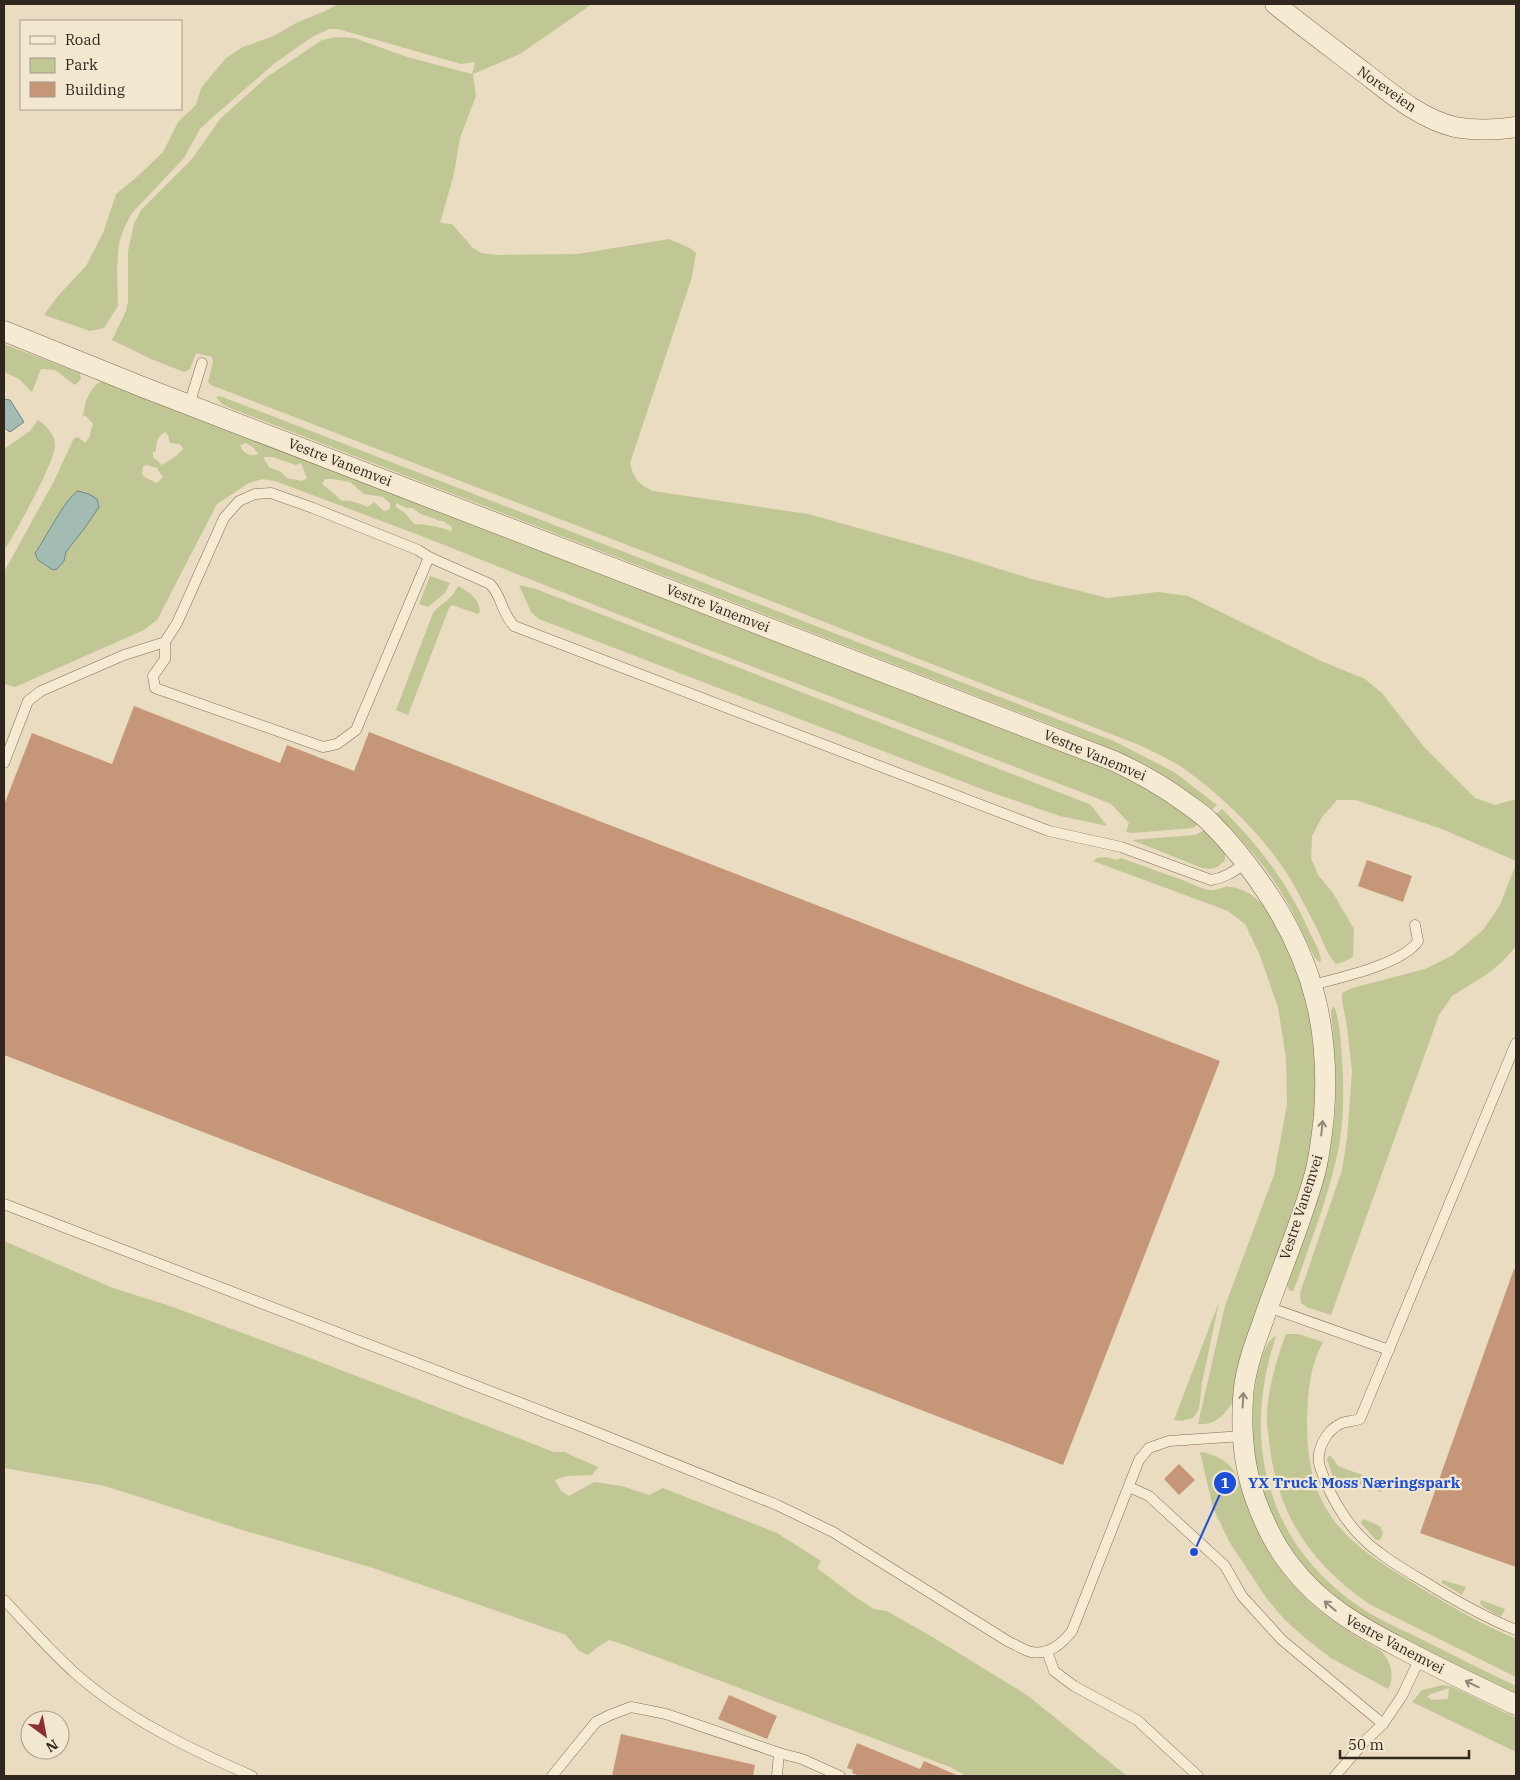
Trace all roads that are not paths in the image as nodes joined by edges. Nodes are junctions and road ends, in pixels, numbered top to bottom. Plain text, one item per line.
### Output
1 (1275, 4) edge
2 (1516, 127) edge
3 (4, 331) edge
4 (202, 364) dead end
5 (189, 405) junction
6 (429, 557) junction
7 (166, 642) junction
8 (4, 763) edge
9 (1246, 863) junction
10 (1415, 925) dead end
11 (1312, 985) junction
12 (1516, 1043) edge
13 (4, 1204) edge
14 (1268, 1307) junction
15 (1389, 1350) junction
16 (1243, 1436) junction
17 (1129, 1487) junction
18 (4, 1600) edge
19 (1516, 1630) edge
20 (1047, 1651) junction
21 (1420, 1658) junction
22 (1516, 1705) edge
23 (1383, 1724) junction
24 (779, 1754) junction
25 (252, 1776) edge
26 (552, 1776) edge
27 (777, 1776) edge
28 (840, 1776) edge
29 (1198, 1776) edge
30 (1335, 1776) edge

1 - 2 street, Noreveien
3 - 5 street, Vestre Vanemvei
4 - 5 lane
5 - 9 street, Vestre Vanemvei
6 - 7 lane
6 - 7 lane
6 - 9 lane
7 - 8 lane
9 - 11 street, Vestre Vanemvei
10 - 11 lane
14 -> 11 street, Vestre Vanemvei
12 - 15 lane
13 - 20 lane
14 - 15 lane
16 -> 14 street, Vestre Vanemvei
15 - 19 lane
16 - 17 lane
21 -> 16 street, Vestre Vanemvei
17 - 20 lane
17 - 23 lane
18 - 25 lane
20 - 29 lane
22 -> 21 street, Vestre Vanemvei
21 - 23 lane
23 - 30 lane
24 - 26 lane
24 - 27 lane
24 - 28 lane

